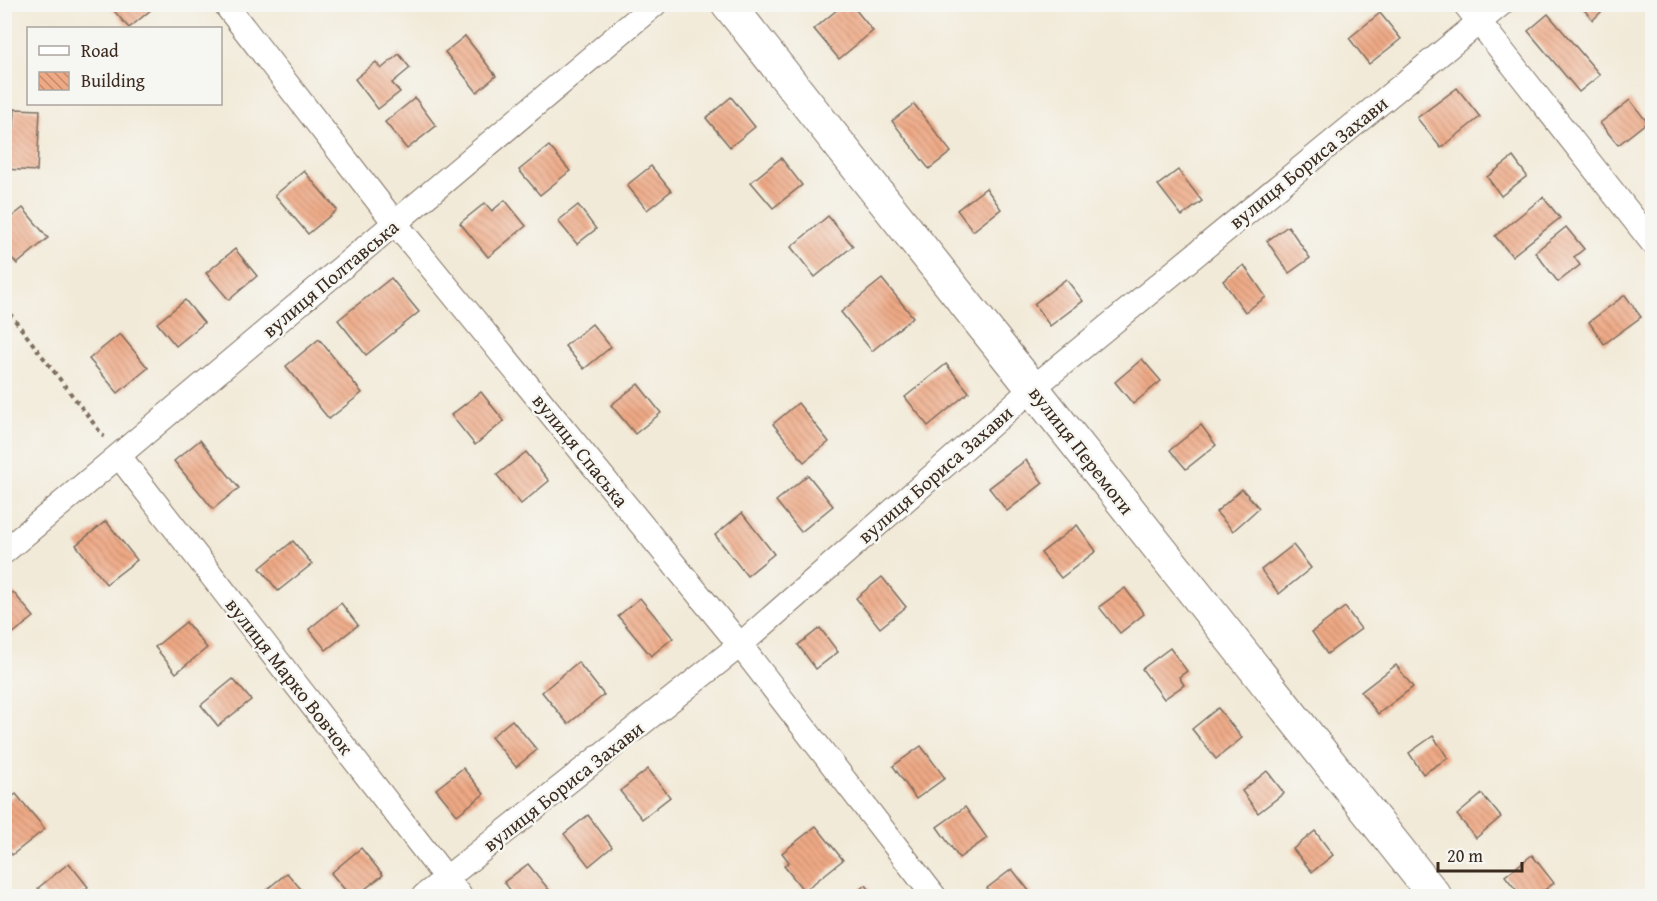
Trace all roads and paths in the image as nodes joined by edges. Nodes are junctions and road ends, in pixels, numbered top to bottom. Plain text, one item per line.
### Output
1 (225, 4) edge
2 (655, 4) edge
3 (728, 4) edge
4 (1501, 4) edge
5 (1472, 14) edge
6 (395, 223) junction
7 (1653, 242) edge
8 (4, 306) edge
9 (1033, 388) junction
10 (119, 456) junction
11 (4, 552) edge
12 (740, 645) junction
13 (453, 887) edge
14 (424, 897) edge
15 (934, 897) edge
16 (1436, 897) edge

1 - 6 street, вулиця Спаська
2 - 6 street, вулиця Полтавська
3 - 9 main road, вулиця Перемоги
4 - 5 street, вулиця Бориса Захави
5 - 7 street
5 - 9 street, вулиця Бориса Захави
6 - 10 street, вулиця Полтавська
6 - 12 street, вулиця Спаська
8 - 10 path
9 - 12 street, вулиця Бориса Захави
9 - 16 main road, вулиця Перемоги
10 - 11 street, вулиця Полтавська
10 - 13 street, вулиця Марко Вовчок
12 - 13 street, вулиця Бориса Захави
12 - 15 street, вулиця Спаська
13 - 14 street, вулиця Бориса Захави

